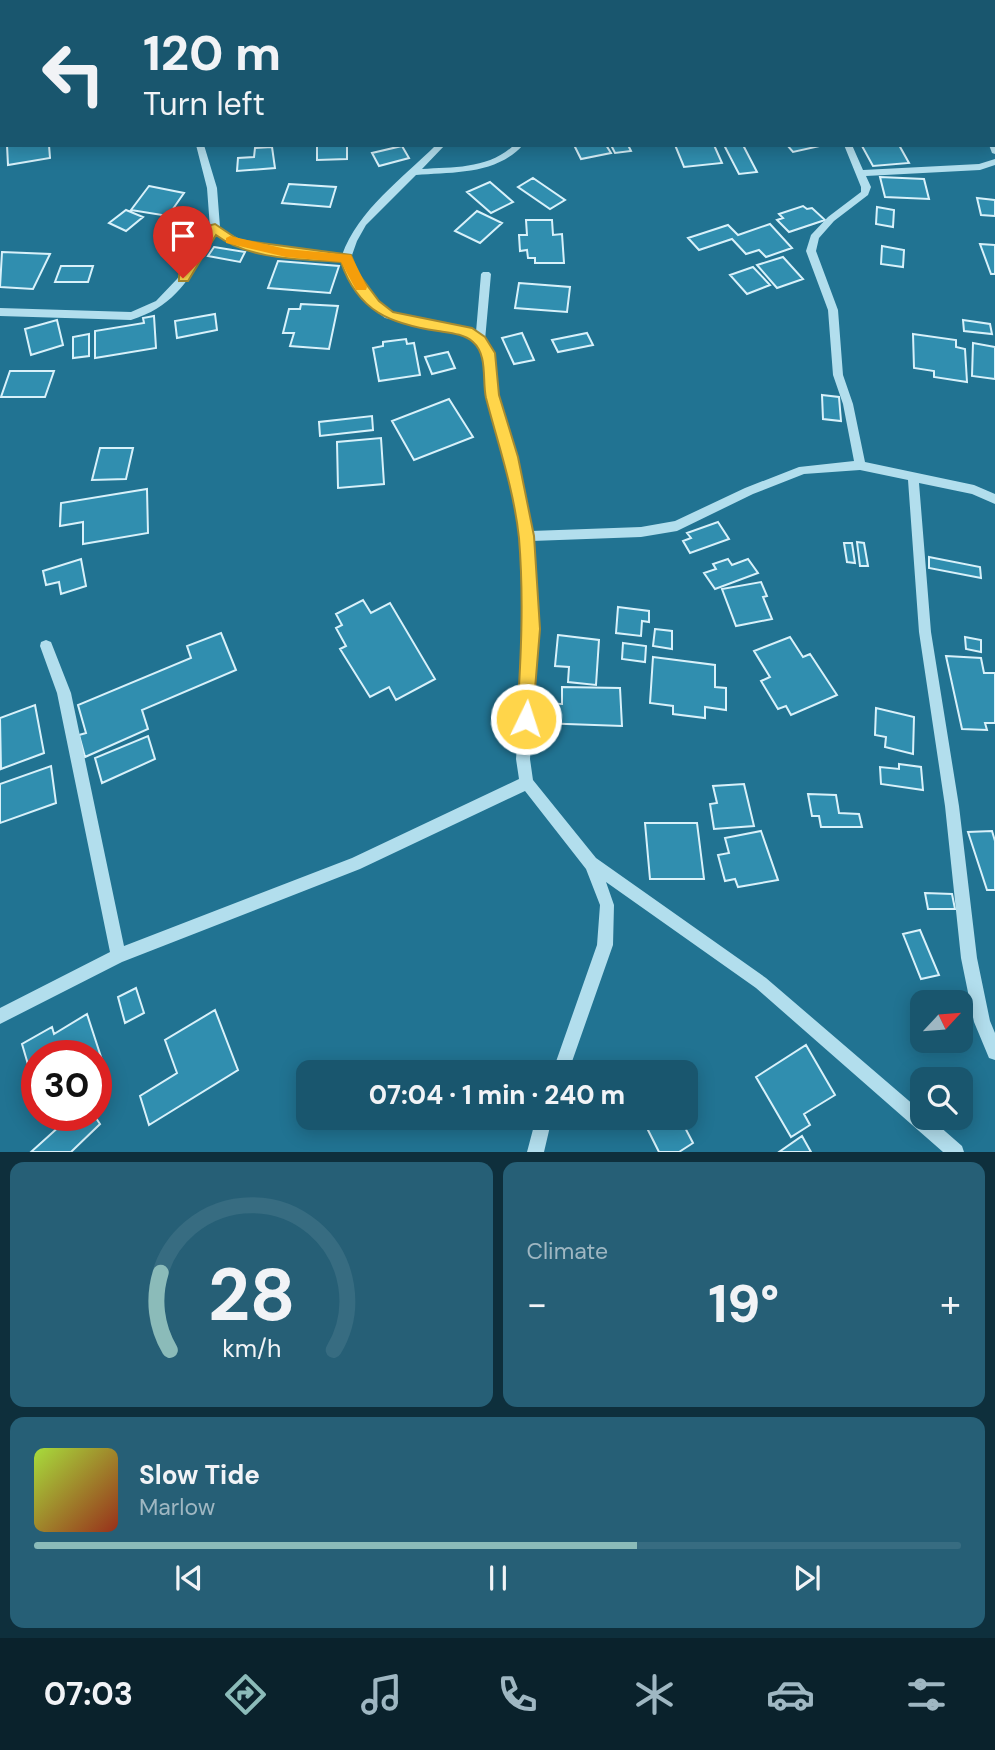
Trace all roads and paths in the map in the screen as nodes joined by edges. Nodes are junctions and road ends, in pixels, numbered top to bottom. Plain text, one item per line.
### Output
1 (201, 147) edge
2 (439, 147) edge
3 (518, 147) edge
4 (849, 147) edge
5 (995, 162) edge
6 (415, 172) junction
7 (862, 173) junction
8 (215, 228) junction
9 (346, 258) junction
10 (486, 274) dead end
11 (0, 313) edge
12 (480, 340) junction
13 (860, 465) junction
14 (913, 476) junction
15 (995, 499) edge
16 (526, 536) junction
17 (46, 646) dead end
18 (527, 782) junction
19 (592, 864) junction
20 (118, 956) junction
21 (0, 1016) edge
22 (995, 1052) edge
23 (564, 1060) edge
24 (541, 1130) edge
25 (535, 1152) edge
26 (956, 1152) edge

1 - 8 street
2 - 6 street
3 - 6 street
4 - 7 street
5 - 7 street
6 - 9 street
7 - 13 street
8 - 9 street
8 - 11 street
9 - 12 street
10 - 12 street
12 - 16 street
13 - 14 street
13 - 16 street
14 - 15 street
14 - 22 street
16 - 18 street
17 - 20 street
18 - 19 street
18 - 20 street
19 - 23 street
19 - 26 street
20 - 21 street
24 - 25 street

